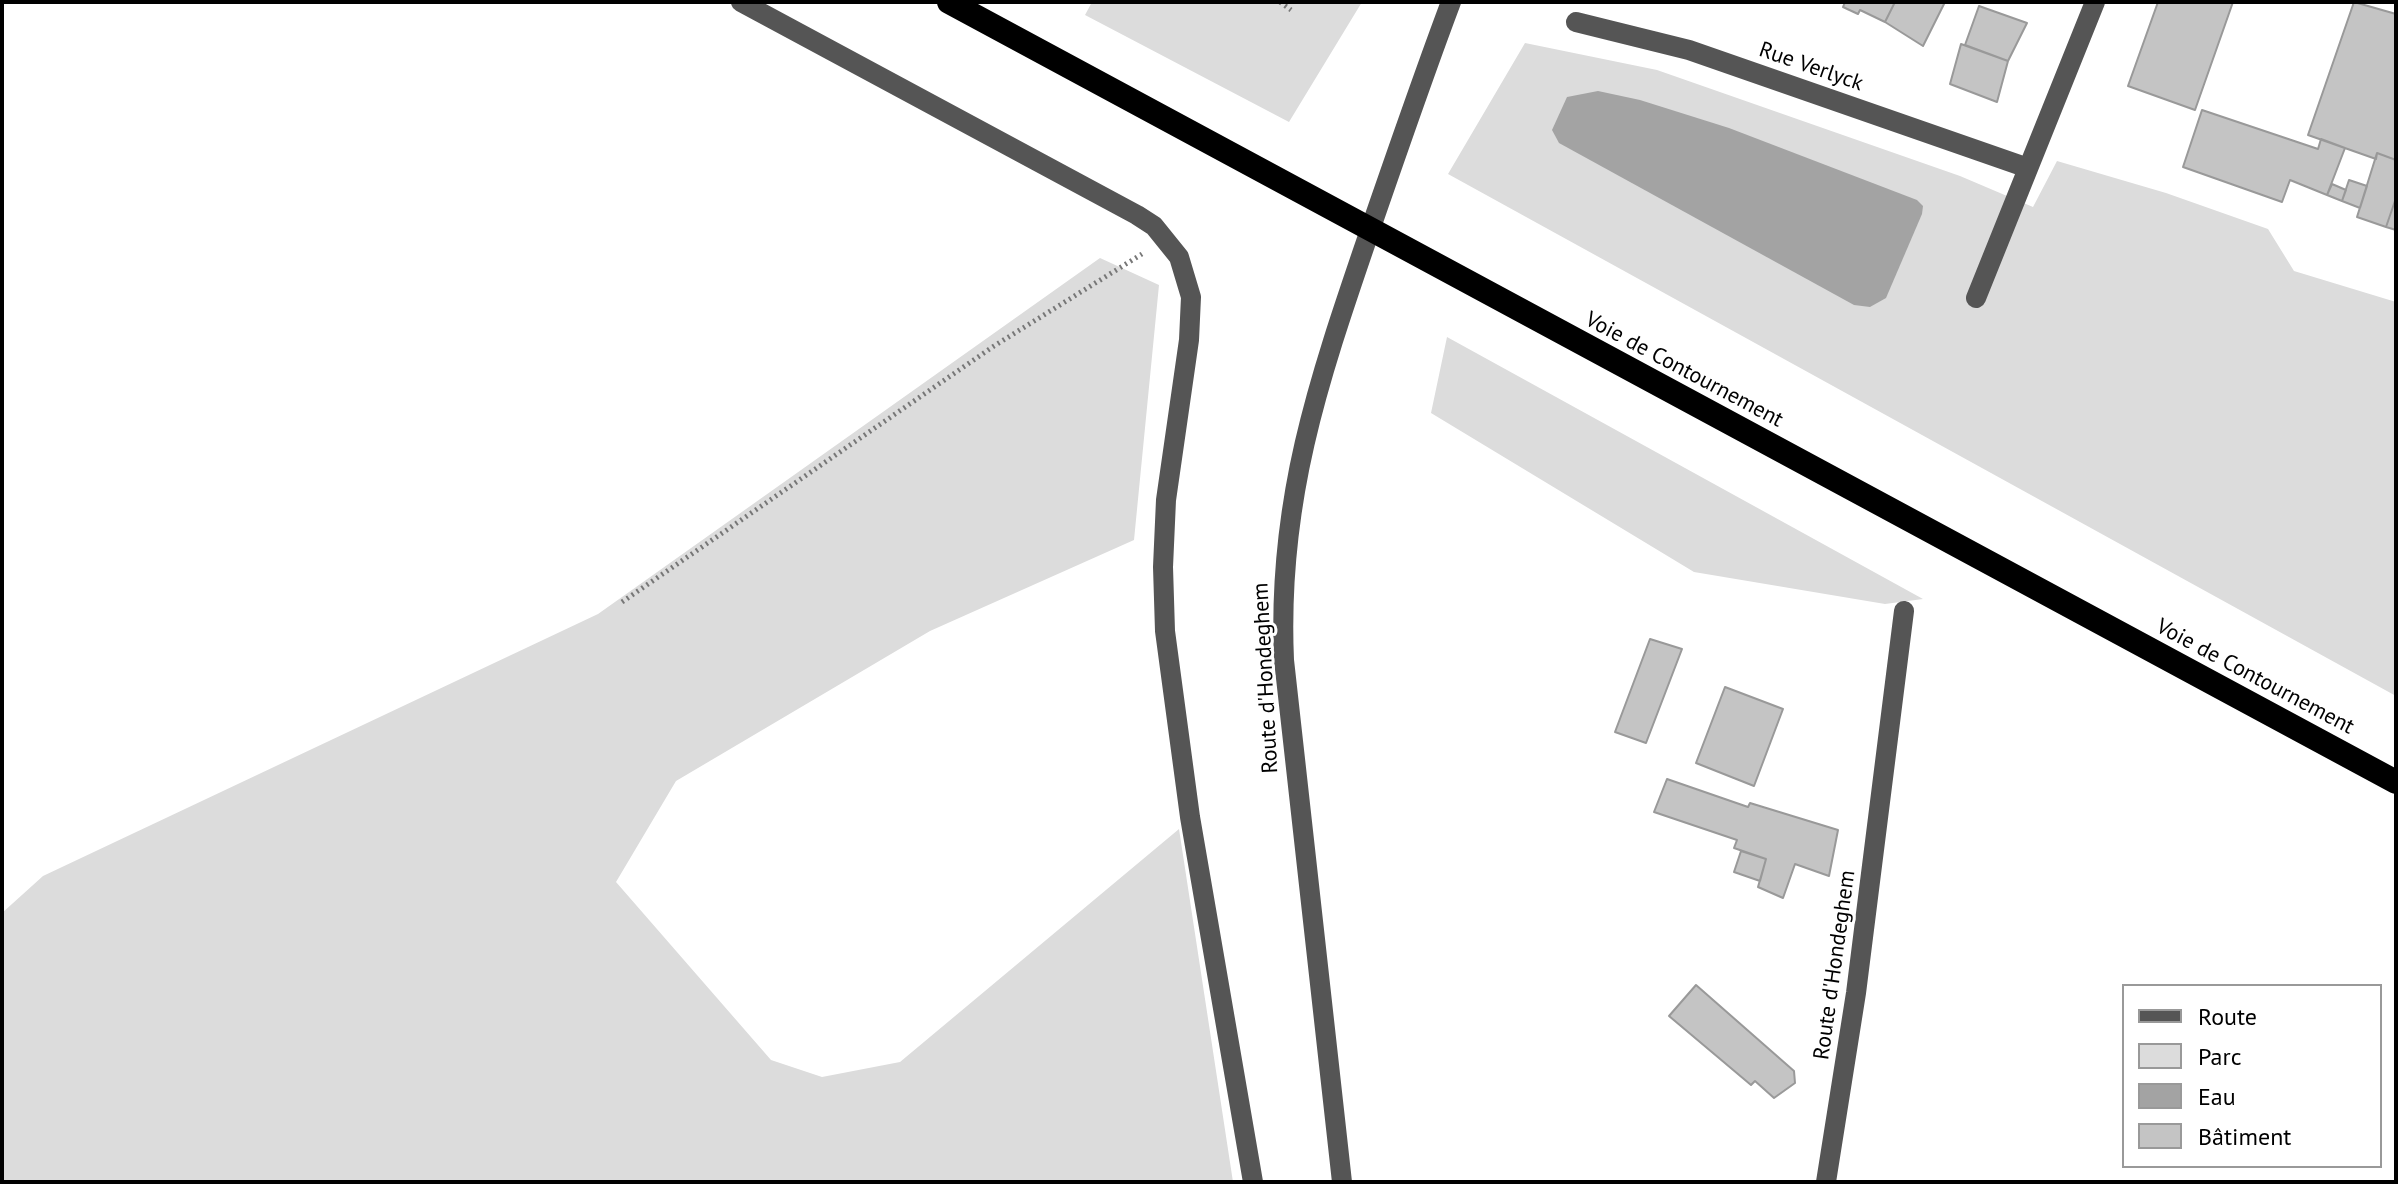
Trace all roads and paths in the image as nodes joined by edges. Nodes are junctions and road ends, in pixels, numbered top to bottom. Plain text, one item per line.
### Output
1 (741, 2) edge
2 (949, 2) edge
3 (1280, 2) edge
4 (1451, 2) edge
5 (2095, 2) edge
6 (1291, 10) dead end
7 (1576, 22) dead end
8 (2028, 168) junction
9 (1167, 239) junction
10 (1976, 298) dead end
11 (622, 602) dead end
12 (1904, 611) dead end
13 (2396, 782) edge
14 (1253, 1182) edge
15 (1342, 1182) edge
16 (1826, 1182) edge

1 - 9 street
2 - 13 highway, Voie de Contournement
3 - 6 path
4 - 15 street, Route d'Hondeghem
5 - 8 street
7 - 8 street, Rue Verlyck
8 - 10 street
9 - 11 path
9 - 14 street
12 - 16 street, Route d'Hondeghem

